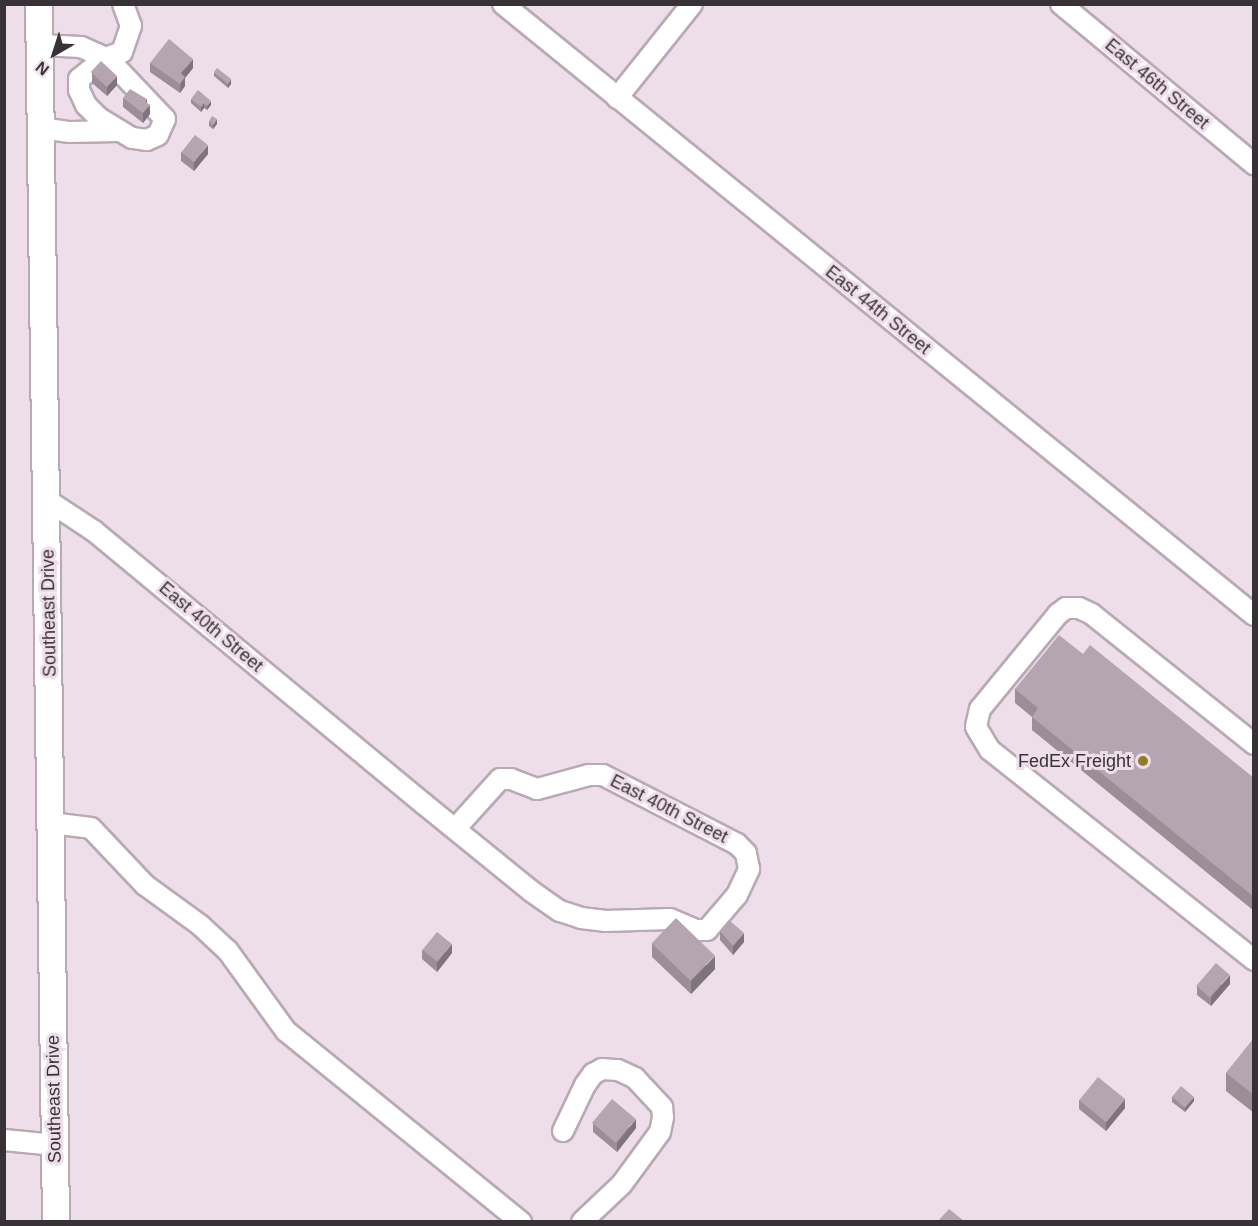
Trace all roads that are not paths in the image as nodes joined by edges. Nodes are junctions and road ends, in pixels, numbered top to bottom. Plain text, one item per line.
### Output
1 (39, 4) edge
2 (123, 4) edge
3 (503, 4) edge
4 (692, 4) edge
5 (1061, 4) edge
6 (40, 45) junction
7 (105, 58) junction
8 (617, 98) junction
9 (41, 128) junction
10 (117, 131) junction
11 (1254, 164) edge
12 (47, 500) junction
13 (1254, 615) edge
14 (1254, 744) edge
15 (51, 823) junction
16 (455, 829) junction
17 (1254, 960) edge
18 (563, 1131) dead end
19 (4, 1140) edge
20 (55, 1145) junction
21 (56, 1221) edge
22 (521, 1221) edge
23 (582, 1221) edge

1 - 6 main road, Southeast Drive
2 - 7 street
3 - 8 street, East 44th Street
4 - 8 street
5 - 11 street, East 46th Street
6 - 7 street
6 - 9 main road, Southeast Drive
7 - 10 street
7 - 10 street
8 - 13 street, East 44th Street
9 - 10 street
9 - 12 main road, Southeast Drive
12 - 15 main road, Southeast Drive
12 - 16 street, East 40th Street
14 - 17 street
15 - 20 main road, Southeast Drive
15 - 22 street
16 - 16 street, East 40th Street
18 - 23 street
19 - 20 street
20 - 21 main road, Southeast Drive

